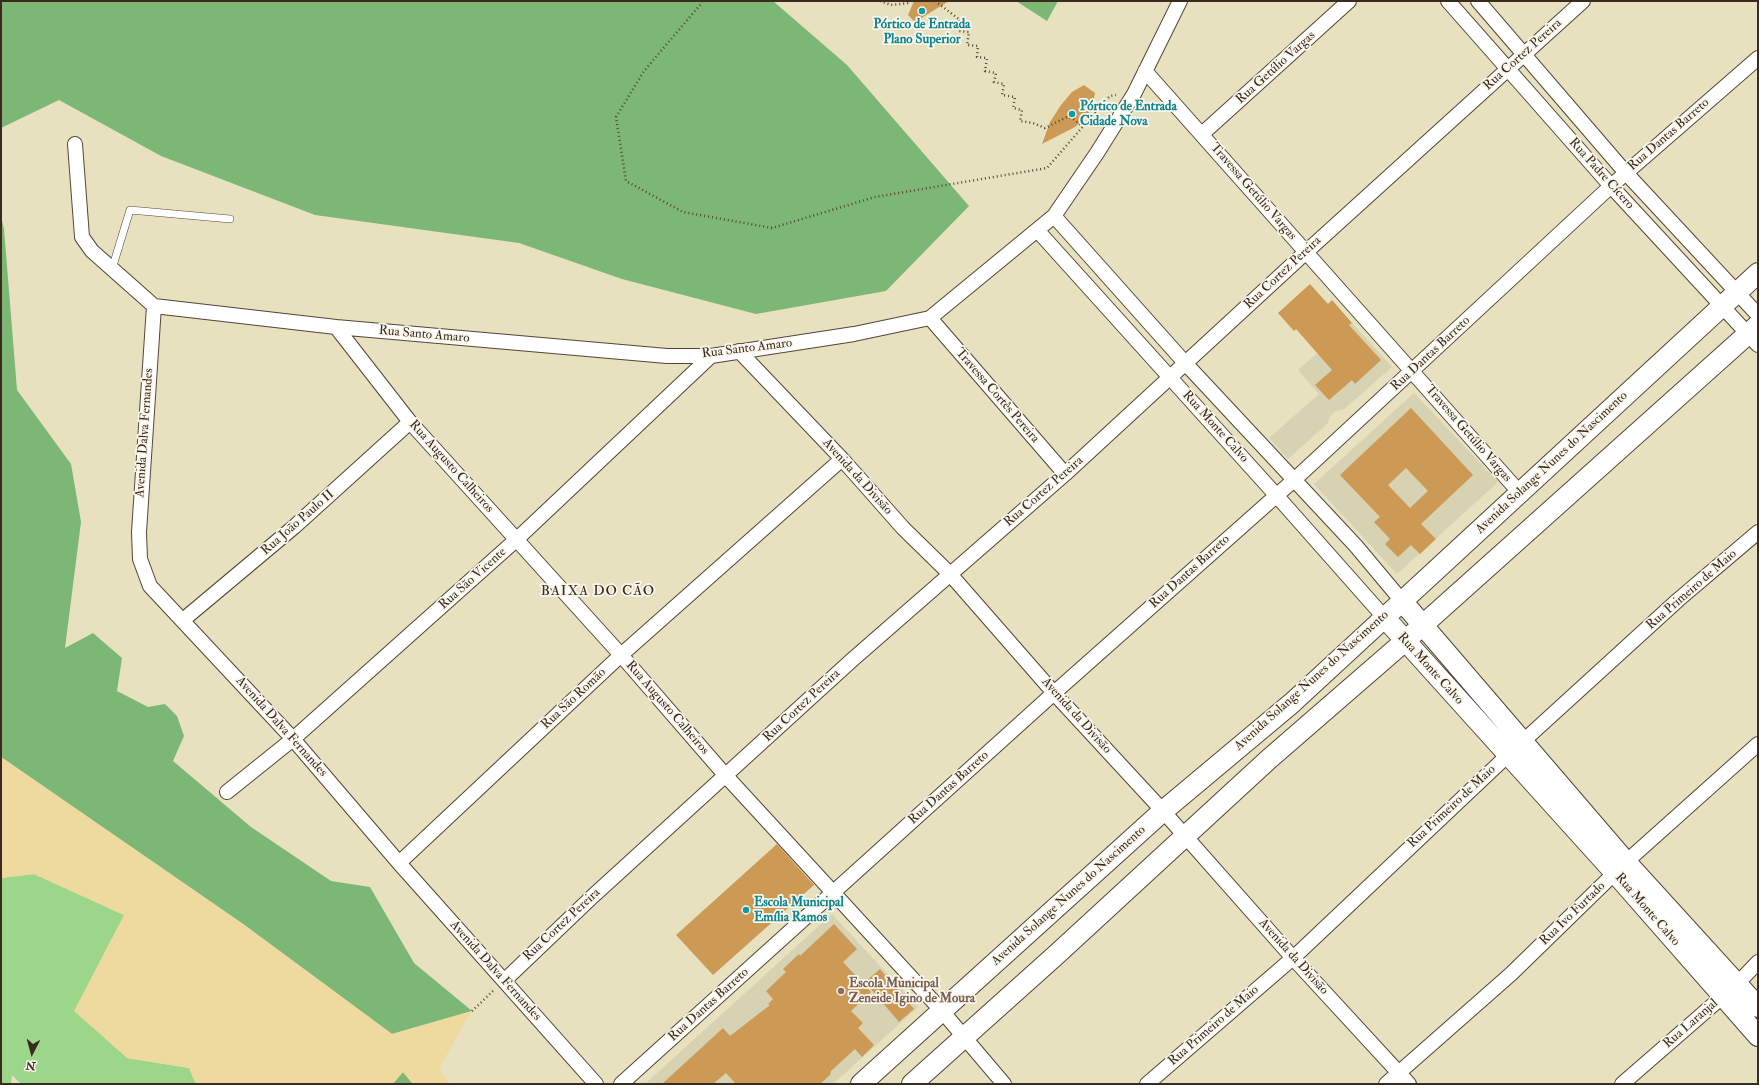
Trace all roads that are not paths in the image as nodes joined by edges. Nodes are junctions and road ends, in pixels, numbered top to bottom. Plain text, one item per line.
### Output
1 (1180, 1) edge
2 (1349, 1) edge
3 (1448, 1) edge
4 (1478, 1) edge
5 (1584, 1) edge
6 (1524, 54) junction
7 (1758, 58) edge
8 (1507, 69) junction
9 (1145, 71) junction
10 (1202, 134) junction
11 (75, 144) dead end
12 (1626, 173) junction
13 (1611, 186) junction
14 (1054, 216) junction
15 (230, 219) dead end
16 (1037, 230) junction
17 (1306, 252) junction
18 (112, 269) junction
19 (1758, 273) edge
20 (1729, 298) junction
21 (154, 306) junction
22 (1758, 316) edge
23 (930, 318) junction
24 (336, 327) junction
25 (1755, 335) edge
26 (740, 351) junction
27 (711, 356) junction
28 (1186, 364) junction
29 (1413, 371) junction
30 (1171, 378) junction
31 (410, 422) junction
32 (842, 459) junction
33 (1064, 474) junction
34 (1294, 480) junction
35 (1520, 493) junction
36 (1276, 495) junction
37 (1758, 532) edge
38 (517, 539) junction
39 (950, 574) junction
40 (1402, 601) junction
41 (1384, 617) junction
42 (183, 620) junction
43 (1422, 625) junction
44 (1405, 641) junction
45 (621, 655) junction
46 (1054, 693) junction
47 (293, 739) junction
48 (1524, 742) junction
49 (1758, 744) edge
50 (1508, 755) junction
51 (726, 776) junction
52 (227, 792) dead end
53 (1163, 811) junction
54 (1185, 837) junction
55 (399, 863) junction
56 (1621, 868) junction
57 (833, 892) junction
58 (1293, 958) junction
59 (1758, 962) edge
60 (504, 980) junction
61 (1741, 982) edge
62 (1758, 1007) edge
63 (942, 1011) junction
64 (1758, 1036) edge
65 (964, 1038) junction
66 (1399, 1072) junction
67 (596, 1084) edge
68 (621, 1084) edge
69 (861, 1084) edge
70 (912, 1084) edge
71 (1004, 1084) edge
72 (1147, 1084) edge
73 (1386, 1084) edge
74 (1409, 1084) edge
75 (1622, 1084) edge

1 - 9 street, Rua Santo Amaro
2 - 10 street, Rua Getúlio Vargas
3 - 8 street, Rua Padre Cícero
4 - 6 street, Rua Padre Cícero
5 - 6 street, Rua Cortez Pereira
6 - 8 street, Rua Cortez Pereira
6 - 12 street, Rua Padre Cícero
7 - 12 street, Rua Dantas Barreto
8 - 13 street, Rua Padre Cícero
8 - 17 street, Rua Cortez Pereira
9 - 10 street, Travessa Getúlio Vargas
9 - 14 street, Rua Santo Amaro
10 - 17 street, Travessa Getúlio Vargas
11 - 18 street
12 - 13 street, Rua Dantas Barreto
12 - 20 street, Rua Padre Cícero
13 - 20 street, Rua Padre Cícero
13 - 29 street, Rua Dantas Barreto
14 - 16 street, Rua Santo Amaro
14 - 28 street, Rua Monte Calvo
15 - 18 lane
16 - 23 street, Rua Santo Amaro
16 - 30 street, Rua Monte Calvo
17 - 28 street, Rua Cortez Pereira
17 - 29 street, Travessa Getúlio Vargas
18 - 21 street
19 - 20 main road, Avenida Solange Nunes do Nascimento
20 - 22 street, Rua Padre Cícero
20 - 25 street, Rua Padre Cícero
20 - 35 main road, Avenida Solange Nunes do Nascimento
21 - 24 street, Rua Santo Amaro
21 - 42 street, Avenida Dalva Fernandes
23 - 26 street, Rua Santo Amaro
23 - 33 street, Travessa Cortês Pereira
24 - 27 street, Rua Santo Amaro
24 - 31 street, Rua Augusto Calheiros
25 - 43 main road
26 - 27 street, Rua Santo Amaro
26 - 32 street, Avenida da Divisão
27 - 38 street, Rua São Vicente
28 - 30 street, Rua Cortez Pereira
28 - 34 street, Rua Monte Calvo
29 - 34 street, Rua Dantas Barreto
29 - 35 street, Travessa Getúlio Vargas
30 - 33 street, Rua Cortez Pereira
30 - 36 street, Rua Monte Calvo
31 - 38 street, Rua Augusto Calheiros
31 - 42 street, Rua João Paulo II
32 - 39 street, Avenida da Divisão
32 - 45 street, Rua São Romão
33 - 39 street, Rua Cortez Pereira
34 - 36 street, Rua Dantas Barreto
34 - 40 street, Rua Monte Calvo
35 - 40 main road, Avenida Solange Nunes do Nascimento
36 - 41 street, Rua Monte Calvo
36 - 46 street, Rua Dantas Barreto
37 - 48 street, Rua Primeiro de Maio
38 - 45 street, Rua Augusto Calheiros
38 - 47 street, Rua São Vicente
39 - 46 street, Avenida da Divisão
39 - 51 street, Rua Cortez Pereira
40 - 41 main road, Avenida Solange Nunes do Nascimento
40 - 43 main road, Rua Monte Calvo
41 - 44 main road, Rua Monte Calvo
41 - 53 main road, Avenida Solange Nunes do Nascimento
42 - 47 street, Avenida Dalva Fernandes
43 - 44 main road
43 - 48 main road, Rua Monte Calvo
44 - 50 main road, Rua Monte Calvo
44 - 54 main road
45 - 51 street, Rua Augusto Calheiros
45 - 55 street, Rua São Romão
46 - 53 street, Avenida da Divisão
46 - 57 street, Rua Dantas Barreto
47 - 52 street, Rua São Vicente
47 - 55 street, Avenida Dalva Fernandes
48 - 50 street, Rua Primeiro de Maio
48 - 56 main road, Rua Monte Calvo
49 - 56 street, Rua Ivo Furtado
50 - 56 main road, Rua Monte Calvo
50 - 58 street, Rua Primeiro de Maio
51 - 57 street, Rua Augusto Calheiros
51 - 60 street, Rua Cortez Pereira
53 - 54 street, Avenida da Divisão
53 - 63 main road, Avenida Solange Nunes do Nascimento
54 - 58 street, Avenida da Divisão
54 - 65 main road
55 - 60 street, Avenida Dalva Fernandes
56 - 61 main road, Rua Monte Calvo
56 - 66 street, Rua Ivo Furtado
57 - 63 street, Rua Augusto Calheiros
57 - 68 street, Rua Dantas Barreto
58 - 66 street, Avenida da Divisão
58 - 72 street, Rua Primeiro de Maio
59 - 61 street, Rua Laranjal
60 - 67 street, Avenida Dalva Fernandes
61 - 62 main road, Rua Monte Calvo
61 - 64 main road, Rua Monte Calvo
61 - 75 street, Rua Laranjal
63 - 65 street, Rua Augusto Calheiros
63 - 69 main road, Avenida Solange Nunes do Nascimento
65 - 70 main road
65 - 71 street, Rua Augusto Calheiros
66 - 73 street, Rua Ivo Furtado
66 - 74 street, Avenida da Divisão

